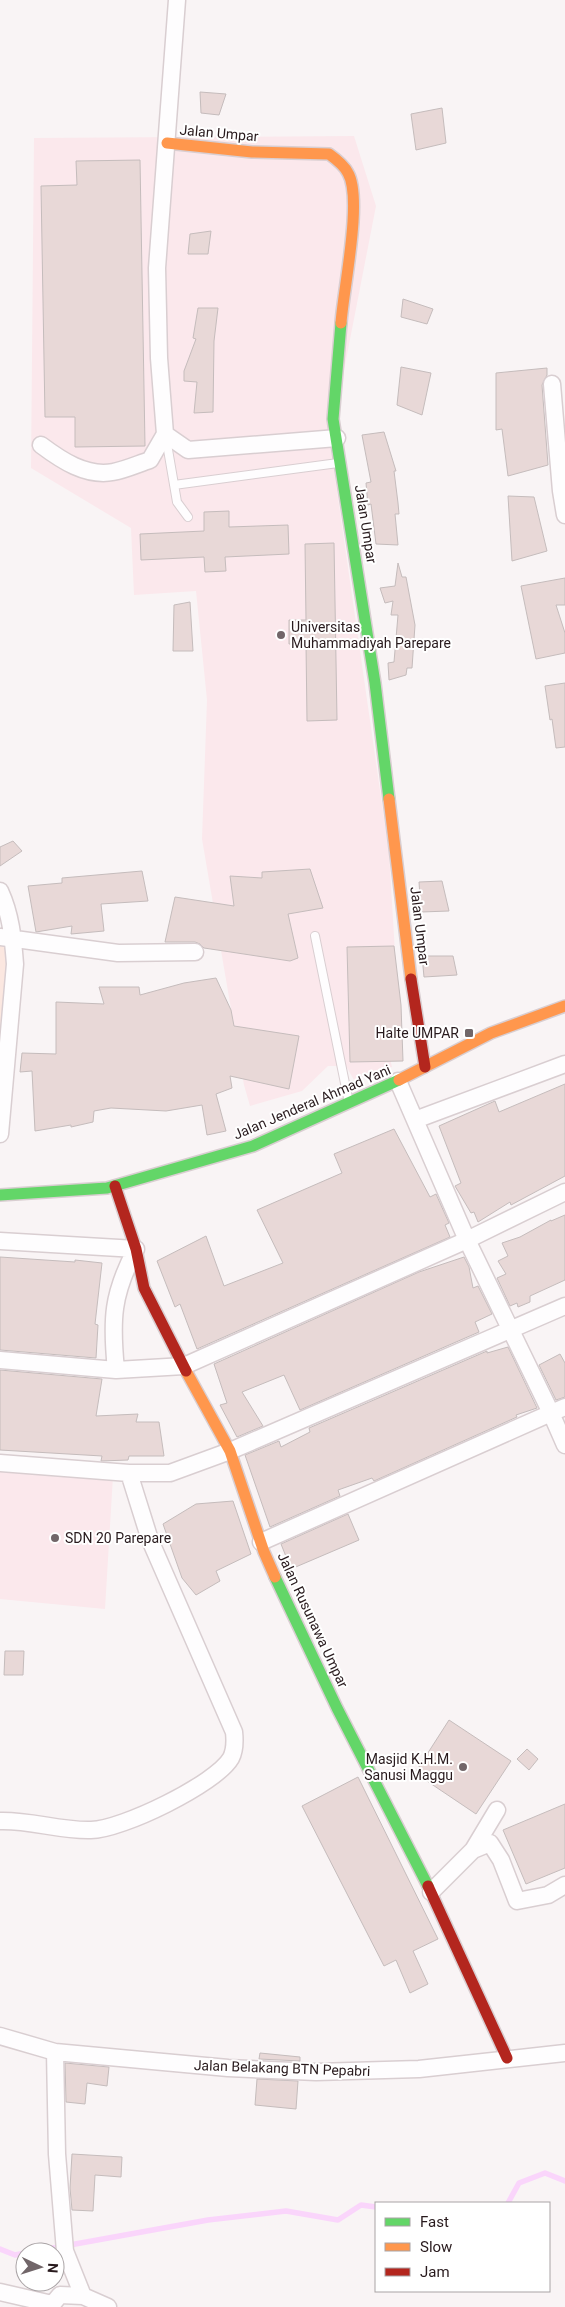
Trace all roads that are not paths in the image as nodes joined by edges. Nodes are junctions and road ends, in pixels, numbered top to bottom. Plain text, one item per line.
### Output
1 (177, 0) edge
2 (167, 143) junction
3 (552, 384) dead end
4 (165, 434) junction
5 (337, 438) junction
6 (41, 445) dead end
7 (341, 463) junction
8 (174, 485) junction
9 (564, 507) edge
10 (188, 516) dead end
11 (0, 890) edge
12 (315, 936) dead end
13 (7, 937) edge
14 (196, 952) dead end
15 (565, 1006) edge
16 (565, 1064) edge
17 (425, 1067) junction
18 (398, 1082) junction
19 (349, 1104) junction
20 (415, 1120) junction
21 (0, 1134) edge
22 (115, 1186) junction
23 (565, 1192) edge
24 (0, 1195) edge
25 (467, 1240) junction
26 (0, 1241) edge
27 (136, 1249) junction
28 (565, 1306) edge
29 (511, 1331) junction
30 (0, 1360) edge
31 (184, 1366) junction
32 (116, 1370) junction
33 (558, 1410) edge
34 (565, 1445) edge
35 (230, 1452) junction
36 (0, 1463) edge
37 (129, 1473) junction
38 (261, 1542) junction
39 (497, 1810) dead end
40 (0, 1821) edge
41 (473, 1850) junction
42 (565, 1885) edge
43 (431, 1892) junction
44 (0, 2036) edge
45 (55, 2052) junction
46 (565, 2053) edge
47 (507, 2058) junction
48 (81, 2291) junction
49 (0, 2292) edge
50 (51, 2306) edge
51 (108, 2307) edge

1 - 2 street
2 - 4 street
2 - 5 main road, Jalan Umpar
3 - 9 street
4 - 5 street
4 - 6 street
4 - 8 lane
5 - 7 main road, Jalan Umpar
7 - 8 lane
7 - 17 main road, Jalan Umpar
8 - 10 lane
11 - 13 street
12 - 19 lane
13 - 14 street
13 - 21 street
15 - 17 main road, Jalan Jenderal Ahmad Yani
16 - 20 street
17 - 18 main road, Jalan Jenderal Ahmad Yani
18 - 19 main road, Jalan Jenderal Ahmad Yani
18 - 20 street
19 - 22 main road, Jalan Jenderal Ahmad Yani
20 - 25 street
22 - 24 main road, Jalan Jenderal Ahmad Yani
22 - 27 main road, Jalan Rusunawa Umpar
23 - 25 street
25 - 29 street
25 - 31 street
26 - 27 street
27 - 31 main road, Jalan Rusunawa Umpar
27 - 32 street
28 - 29 street
29 - 33 street
29 - 35 street
30 - 32 street
31 - 32 street
31 - 35 main road, Jalan Rusunawa Umpar
33 - 34 street
33 - 38 street
35 - 37 street
35 - 38 main road, Jalan Rusunawa Umpar
36 - 37 street
37 - 40 street
38 - 43 main road, Jalan Rusunawa Umpar
39 - 41 street
41 - 42 street
41 - 43 street
43 - 47 main road, Jalan Rusunawa Umpar
44 - 45 street, Jalan Belakang BTN Pepabri
45 - 47 street, Jalan Belakang BTN Pepabri
45 - 48 street
46 - 47 street, Jalan Belakang BTN Pepabri
48 - 50 street
48 - 51 street
49 - 50 street

